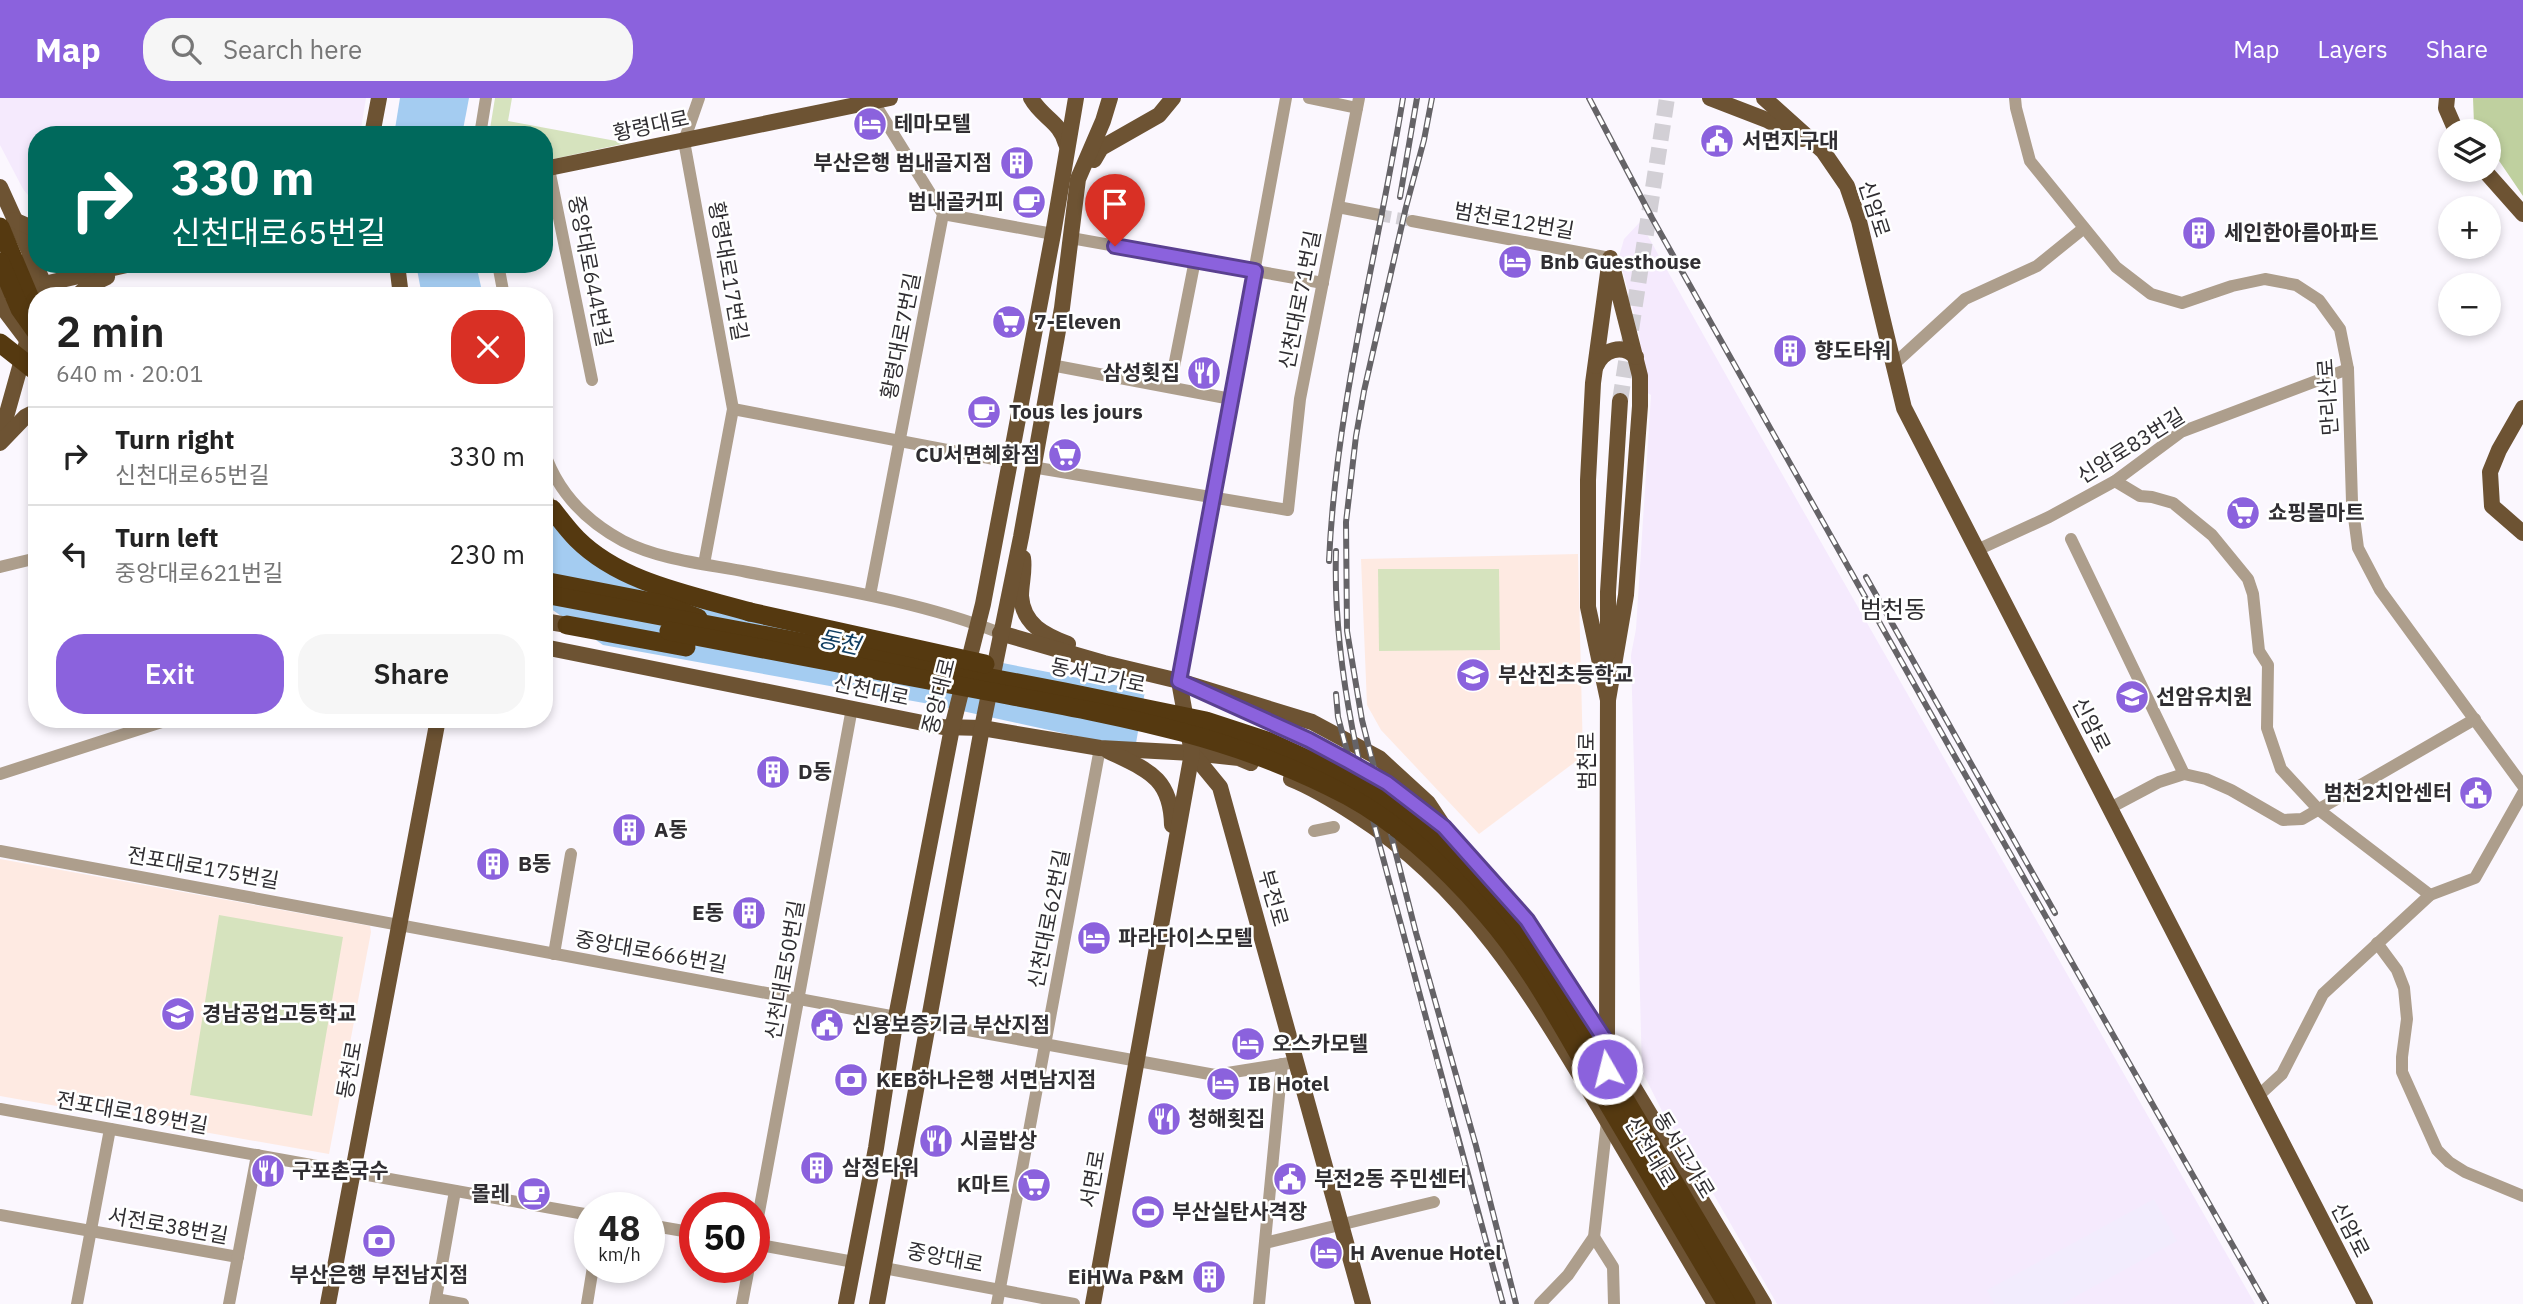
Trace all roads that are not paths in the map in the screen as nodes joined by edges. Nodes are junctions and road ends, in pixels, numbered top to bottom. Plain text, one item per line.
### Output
1 (379, 98) edge
2 (486, 98) edge
3 (699, 98) edge
4 (1031, 98) edge
5 (1076, 98) edge
6 (1173, 98) edge
7 (1286, 98) edge
8 (1309, 98) edge
9 (1710, 98) edge
10 (1764, 98) edge
11 (2015, 98) edge
12 (2447, 98) edge
13 (874, 100) edge
14 (1111, 101) edge
15 (1358, 103) edge
16 (2451, 119) edge
17 (374, 126) edge
18 (481, 126) edge
19 (684, 141) junction
20 (1067, 145) junction
21 (1101, 148) junction
22 (1823, 151) junction
23 (553, 169) edge
24 (2494, 182) edge
25 (0, 187) edge
26 (553, 202) edge
27 (1338, 207) junction
28 (1076, 208) junction
29 (943, 214) junction
30 (1379, 215) tunnel mouth
31 (2523, 215) edge
32 (1412, 221) tunnel mouth
33 (7, 223) edge
34 (28, 228) edge
35 (2084, 228) junction
36 (1053, 234) junction
37 (1071, 238) junction
38 (28, 248) edge
39 (28, 256) edge
40 (1610, 258) junction
41 (1195, 260) junction
42 (0, 261) edge
43 (1255, 271) junction
44 (99, 273) edge
45 (115, 273) edge
46 (1323, 284) junction
47 (46, 287) edge
48 (87, 287) edge
49 (28, 289) edge
50 (0, 290) edge
51 (28, 291) edge
52 (0, 304) edge
53 (28, 318) edge
54 (28, 329) edge
55 (28, 337) edge
56 (0, 343) edge
57 (1636, 357) junction
58 (28, 361) edge
59 (28, 365) edge
60 (1051, 365) junction
61 (1893, 365) junction
62 (2348, 369) junction
63 (592, 380) dead end
64 (1593, 383) junction
65 (1170, 387) junction
66 (1231, 399) junction
67 (1620, 401) tunnel mouth
68 (2523, 408) edge
69 (733, 409) junction
70 (28, 416) edge
71 (0, 438) edge
72 (900, 442) junction
73 (0, 443) edge
74 (1010, 463) junction
75 (1032, 467) junction
76 (553, 475) edge
77 (2115, 481) junction
78 (1213, 497) junction
79 (553, 508) edge
80 (2523, 533) edge
81 (1021, 537) junction
82 (2071, 539) dead end
83 (1977, 550) junction
84 (28, 560) edge
85 (704, 564) junction
86 (0, 567) edge
87 (553, 583) edge
88 (870, 595) junction
89 (553, 596) edge
90 (553, 609) edge
91 (553, 623) edge
92 (978, 624) junction
93 (567, 625) joint
94 (718, 626) junction
95 (1000, 632) junction
96 (553, 649) edge
97 (1104, 663) junction
98 (1179, 681) junction
99 (1065, 692) junction
100 (1608, 700) junction
101 (852, 708) junction
102 (2475, 719) junction
103 (143, 728) edge
104 (436, 728) edge
105 (952, 728) junction
106 (982, 728) junction
107 (1100, 748) junction
108 (1192, 753) junction
109 (1260, 755) junction
110 (0, 774) edge
111 (2184, 774) junction
112 (2523, 786) edge
113 (2523, 793) edge
114 (2110, 808) junction
115 (2319, 810) junction
116 (1334, 827) dead end
117 (1314, 831) dead end
118 (0, 851) edge
119 (571, 854) dead end
120 (1172, 859) junction
121 (2430, 895) junction
122 (400, 924) junction
123 (2377, 943) junction
124 (554, 954) junction
125 (799, 999) junction
126 (895, 1017) junction
127 (929, 1023) junction
128 (1607, 1043) junction
129 (1045, 1044) junction
130 (1136, 1060) junction
131 (1289, 1063) junction
132 (2258, 1096) junction
133 (0, 1109) edge
134 (1607, 1121) junction
135 (110, 1129) junction
136 (257, 1155) junction
137 (353, 1172) junction
138 (455, 1191) junction
139 (763, 1192) edge
140 (2523, 1196) edge
141 (1434, 1202) dead end
142 (574, 1212) edge
143 (0, 1215) edge
144 (1341, 1224) junction
145 (91, 1232) junction
146 (1594, 1237) junction
147 (1265, 1243) junction
148 (770, 1245) edge
149 (238, 1257) junction
150 (854, 1262) junction
151 (884, 1268) junction
152 (590, 1283) edge
153 (746, 1283) edge
154 (999, 1290) junction
155 (435, 1301) edge
156 (78, 1304) edge
157 (229, 1304) edge
158 (328, 1304) edge
159 (463, 1304) edge
160 (587, 1304) edge
161 (742, 1304) edge
162 (846, 1304) edge
163 (877, 1304) edge
164 (997, 1304) edge
165 (1073, 1304) edge
166 (1093, 1304) edge
167 (1259, 1304) edge
168 (1363, 1304) edge
169 (1539, 1304) edge
170 (1614, 1304) edge
171 (1715, 1304) edge
172 (1727, 1304) edge
173 (1746, 1304) edge
174 (1764, 1304) edge
175 (2365, 1304) edge

1 - 17 main road
2 - 18 street
3 - 19 street
4 - 20 main road
5 - 20 main road, 중앙대로
6 - 21 main road
7 - 43 street
8 - 15 street
9 - 22 main road
10 - 22 main road
11 - 35 street, 만리산로
12 - 16 main road
13 - 19 main road, 황령대로
13 - 29 street
14 - 21 main road
14 - 28 main road, 중앙대로
15 - 27 street, 신천대로71번길
19 - 23 main road, 황령대로
19 - 69 street, 황령대로17번길
20 - 36 main road, 중앙대로
21 - 28 main road
22 - 61 main road, 신암로
24 - 31 main road
25 - 33 main road
26 - 63 street, 중앙대로644번길
27 - 30 street
27 - 46 street, 신천대로71번길
28 - 37 main road, 중앙대로
29 - 36 street
29 - 72 street, 황령대로7번길
32 - 40 street, 범천로12번길
33 - 34 main road
33 - 38 main road
33 - 51 highway, bridge
35 - 61 street
35 - 62 street, 만리산로
36 - 74 main road, 중앙대로
37 - 41 street
37 - 60 main road, 중앙대로
39 - 42 main road
40 - 57 main road
40 - 64 main road
41 - 43 street
41 - 65 street
42 - 54 highway, bridge
43 - 46 street
43 - 66 street
44 - 47 main road
45 - 48 main road
46 - 78 street, 신천대로71번길
49 - 50 main road
52 - 53 highway, bridge
52 - 55 main road
56 - 59 highway, bridge
57 - 64 main road
57 - 100 main road
58 - 71 main road
60 - 65 street
60 - 75 main road, 중앙대로
61 - 83 main road, 신암로
62 - 77 street, 신암로83번길
62 - 102 street, 만리산로
64 - 100 main road
65 - 66 street
66 - 78 street
67 - 100 main road, 범천로
68 - 80 main road
69 - 72 street
69 - 85 street, 황령대로17번길
70 - 73 main road
72 - 74 street
72 - 88 street, 황령대로7번길
74 - 92 main road, 중앙대로
75 - 78 street
75 - 81 main road, 중앙대로
76 - 85 street
77 - 83 street, 신암로83번길
77 - 115 street
78 - 98 street
79 - 99 highway, bridge
81 - 95 main road, 중앙대로
81 - 97 main road
82 - 111 street
83 - 114 main road, 신암로
84 - 86 street
85 - 88 street
87 - 94 highway, bridge
88 - 92 street
89 - 94 highway, 동서고가로, bridge
90 - 109 highway, 동서고가로, bridge
91 - 93 main road
92 - 95 street
92 - 105 main road, 중앙대로, bridge
93 - 109 highway, bridge
94 - 99 highway, 동서고가로, bridge
95 - 97 main road, 신천대로
95 - 106 main road, 중앙대로, bridge
96 - 101 main road, 신천대로
97 - 98 main road, 신천대로
98 - 108 main road
98 - 128 main road, 신천대로
99 - 173 highway, 동서고가로, bridge
100 - 128 main road, 범천로
101 - 105 main road, 신천대로
101 - 125 street, 신천대로50번길
102 - 112 street, 만리산로
102 - 115 street
103 - 110 street
104 - 122 main road, 동천로
105 - 106 main road, 신천대로
105 - 126 main road, 중앙대로
106 - 107 main road, 신천대로
106 - 127 main road, 중앙대로
107 - 108 main road, 신천대로
107 - 120 main road, 서면로
107 - 129 street, 신천대로62번길
108 - 120 main road, 서면로
108 - 131 main road, 부전로
108 - 134 main road, 신천대로
109 - 172 highway, 동서고가로, bridge
111 - 114 street
111 - 115 street
113 - 121 street
114 - 132 main road, 신암로
115 - 121 street
116 - 117 street
118 - 122 street, 전포대로175번길
119 - 124 street
120 - 130 main road, 서면로
121 - 123 street
122 - 124 street, 중앙대로666번길
122 - 137 main road, 동천로
123 - 132 street
123 - 140 street
124 - 125 street, 중앙대로666번길
125 - 126 street, 중앙대로666번길
125 - 139 street, 신천대로50번길
126 - 150 main road, 중앙대로
127 - 129 street
127 - 151 main road, 중앙대로
128 - 134 main road, 범천로
128 - 174 main road, 신천대로
129 - 130 street
129 - 154 street, 신천대로62번길
130 - 131 street
130 - 166 main road, 서면로
131 - 144 main road, 부전로
131 - 147 street
132 - 175 main road, 신암로
133 - 135 street, 전포대로189번길
134 - 146 street
134 - 171 main road, 신천대로
135 - 136 street, 전포대로189번길
135 - 145 street, 서전로38번길
136 - 137 street, 전포대로189번길
136 - 149 street
137 - 138 street, 전포대로189번길
137 - 158 main road, 동천로
138 - 142 street, 전포대로189번길
138 - 155 street
141 - 144 street
143 - 145 street
144 - 147 street
144 - 168 main road, 부전로
145 - 149 street, 서전로38번길
145 - 156 street, 서전로38번길
146 - 169 street
146 - 170 street
147 - 167 street
148 - 150 street
149 - 157 street
150 - 162 main road, 중앙대로
151 - 154 street, 중앙대로
151 - 163 main road, 중앙대로
152 - 160 street
153 - 161 street
154 - 164 street, 신천대로62번길
154 - 165 street, 중앙대로
155 - 159 street

